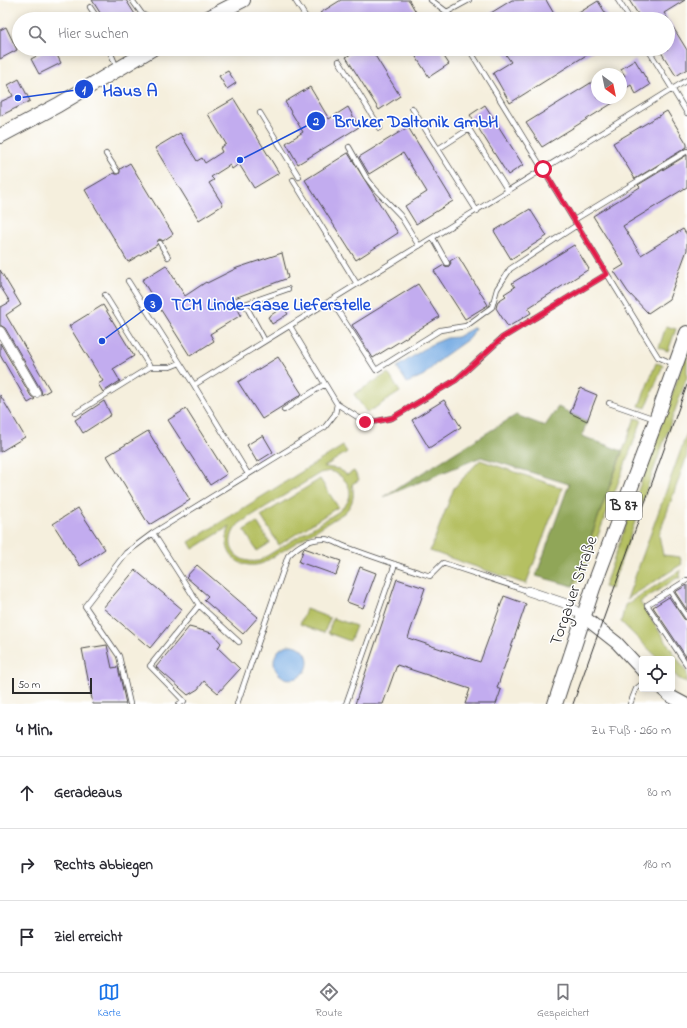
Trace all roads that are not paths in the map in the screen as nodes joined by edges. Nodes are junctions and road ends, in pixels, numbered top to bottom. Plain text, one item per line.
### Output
1 (243, 0) edge
2 (295, 0) edge
3 (431, 0) edge
4 (469, 0) edge
5 (618, 0) edge
6 (131, 2) edge
7 (90, 7) dead end
8 (93, 12) edge
9 (140, 12) edge
10 (220, 12) edge
11 (303, 12) edge
12 (447, 12) joint
13 (626, 12) edge
14 (112, 56) edge
15 (141, 56) edge
16 (473, 56) edge
17 (652, 56) edge
18 (339, 61) dead end
19 (118, 70) junction
20 (687, 80) edge
21 (672, 89) junction
22 (412, 108) dead end
23 (260, 112) dead end
24 (687, 113) edge
25 (380, 128) dead end
26 (0, 136) edge
27 (349, 147) dead end
28 (438, 149) junction
29 (687, 151) edge
30 (106, 154) dead end
31 (543, 169) junction
32 (117, 171) dead end
33 (299, 177) dead end
34 (294, 180) dead end
35 (508, 191) junction
36 (476, 210) junction
37 (575, 223) junction
38 (433, 238) junction
39 (160, 243) dead end
40 (419, 246) junction
41 (168, 257) dead end
42 (447, 263) dead end
43 (607, 274) junction
44 (128, 282) dead end
45 (357, 284) junction
46 (288, 289) dead end
47 (105, 295) dead end
48 (331, 300) junction
49 (290, 326) junction
50 (0, 331) edge
51 (687, 332) edge
52 (265, 341) junction
53 (180, 363) junction
54 (676, 364) junction
55 (150, 367) junction
56 (325, 384) junction
57 (194, 385) junction
58 (36, 393) dead end
59 (609, 403) dead end
60 (337, 404) junction
61 (284, 410) dead end
62 (76, 414) dead end
63 (656, 420) junction
64 (248, 474) junction
65 (152, 533) junction
66 (395, 564) junction
67 (687, 580) edge
68 (528, 591) joint
69 (670, 591) junction
70 (199, 605) junction
71 (584, 617) junction
72 (687, 617) edge
73 (239, 642) dead end
74 (687, 665) edge
75 (639, 667) edge
76 (639, 686) edge
77 (665, 692) edge
78 (130, 704) edge
79 (179, 704) edge
80 (237, 704) edge
81 (346, 704) edge
82 (554, 704) edge
83 (630, 704) edge
84 (685, 704) edge

1 - 10 main road
2 - 11 lane
3 - 12 lane
4 - 12 lane
5 - 13 lane
6 - 9 lane
7 - 8 lane
14 - 19 lane
15 - 19 main road
16 - 31 lane
17 - 21 lane
18 - 25 lane
19 - 26 main road
20 - 21 lane
21 - 24 lane
21 - 31 lane
22 - 28 lane
23 - 33 lane
27 - 40 lane
28 - 35 lane
28 - 36 lane
29 - 37 lane
30 - 32 lane
31 - 35 lane
31 - 37 lane
34 - 45 lane
35 - 36 lane
36 - 38 lane
37 - 43 lane
37 - 48 lane
38 - 40 lane
38 - 42 lane
39 - 41 lane
40 - 45 lane
43 - 54 lane
43 - 60 lane
44 - 53 lane
45 - 48 lane
46 - 52 lane
47 - 55 lane
48 - 49 lane
49 - 52 lane
49 - 56 lane
50 - 58 street
51 - 54 main road, Torgauer Straße / B 87
52 - 57 lane
53 - 55 lane
53 - 57 lane
54 - 63 main road, Torgauer Straße / B 87
55 - 62 lane
56 - 60 lane
56 - 61 lane
57 - 64 lane
59 - 63 lane
60 - 64 lane
63 - 71 main road, Torgauer Straße / B 87
64 - 65 lane
65 - 70 lane
65 - 78 lane
66 - 68 lane
66 - 80 lane
66 - 81 lane
67 - 69 lane
68 - 71 street
69 - 72 lane
69 - 74 lane
70 - 73 lane
70 - 79 lane
71 - 75 main road
71 - 82 main road, Torgauer Straße / B 87
76 - 83 lane
77 - 84 main road

